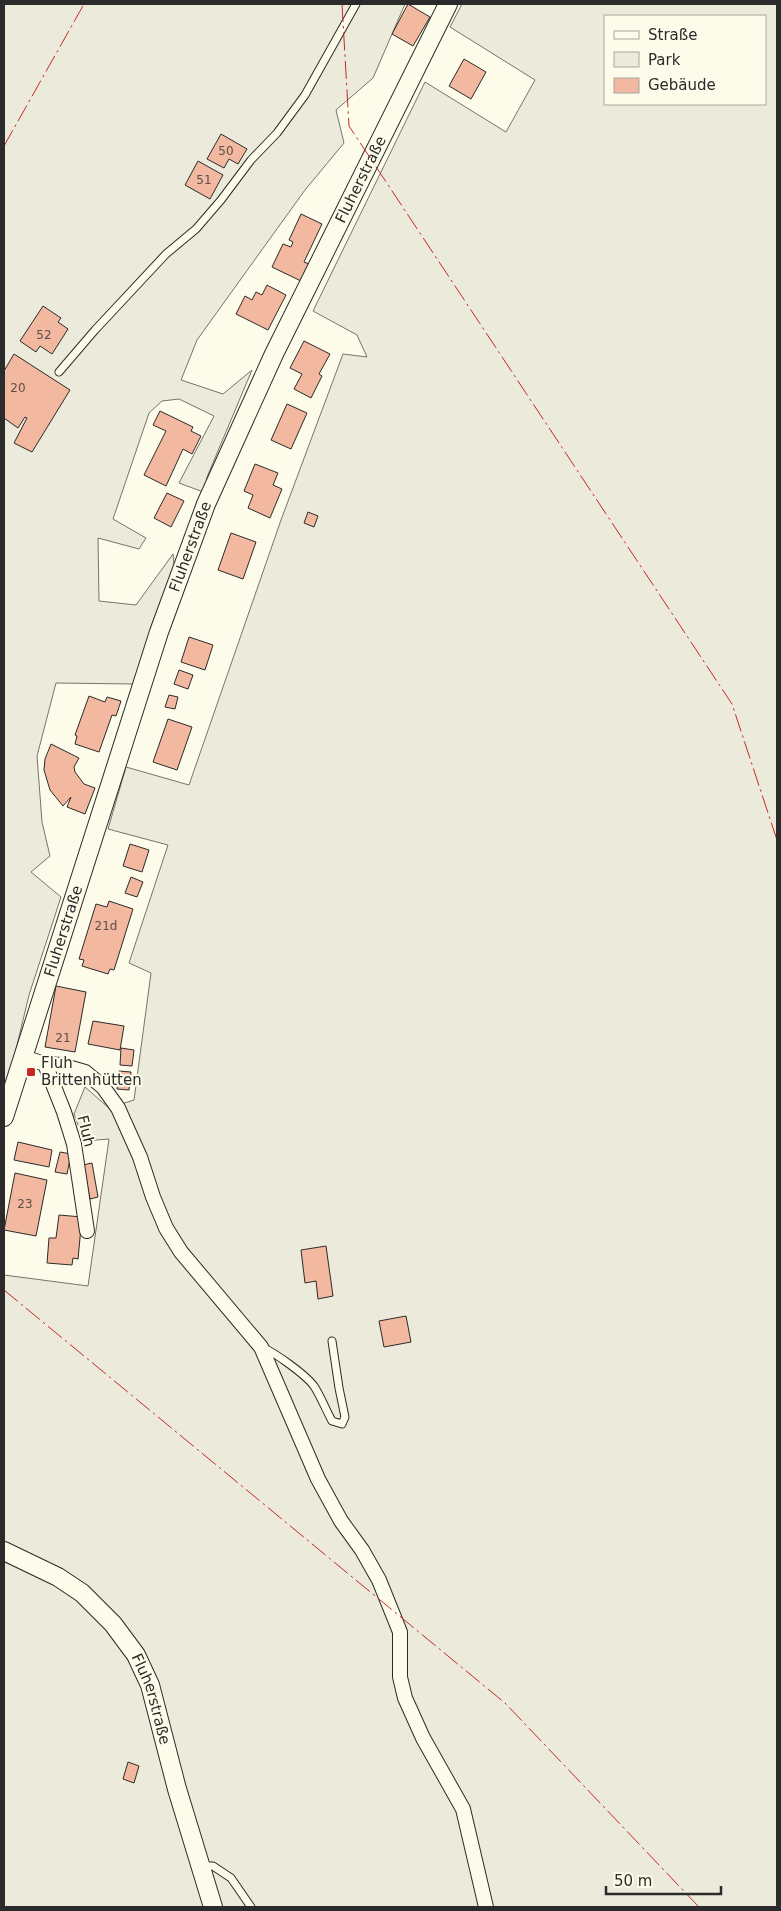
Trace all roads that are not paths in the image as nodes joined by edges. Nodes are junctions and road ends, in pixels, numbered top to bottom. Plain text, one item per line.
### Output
1 (356, 4) edge
2 (448, 4) edge
3 (59, 372) dead end
4 (24, 1057) junction
5 (45, 1064) junction
6 (4, 1117) edge
7 (87, 1231) dead end
8 (332, 1341) dead end
9 (261, 1347) junction
10 (4, 1551) edge
11 (200, 1866) junction
12 (213, 1907) edge
13 (251, 1907) edge
14 (486, 1907) edge

1 - 3 lane
2 - 4 street, Fluherstraße
4 - 5 street
4 - 6 street, Fluherstraße
5 - 7 street, Fluh
5 - 9 street
8 - 9 lane
9 - 14 street
10 - 11 street, Fluherstraße
11 - 12 street, Fluherstraße
11 - 13 lane

